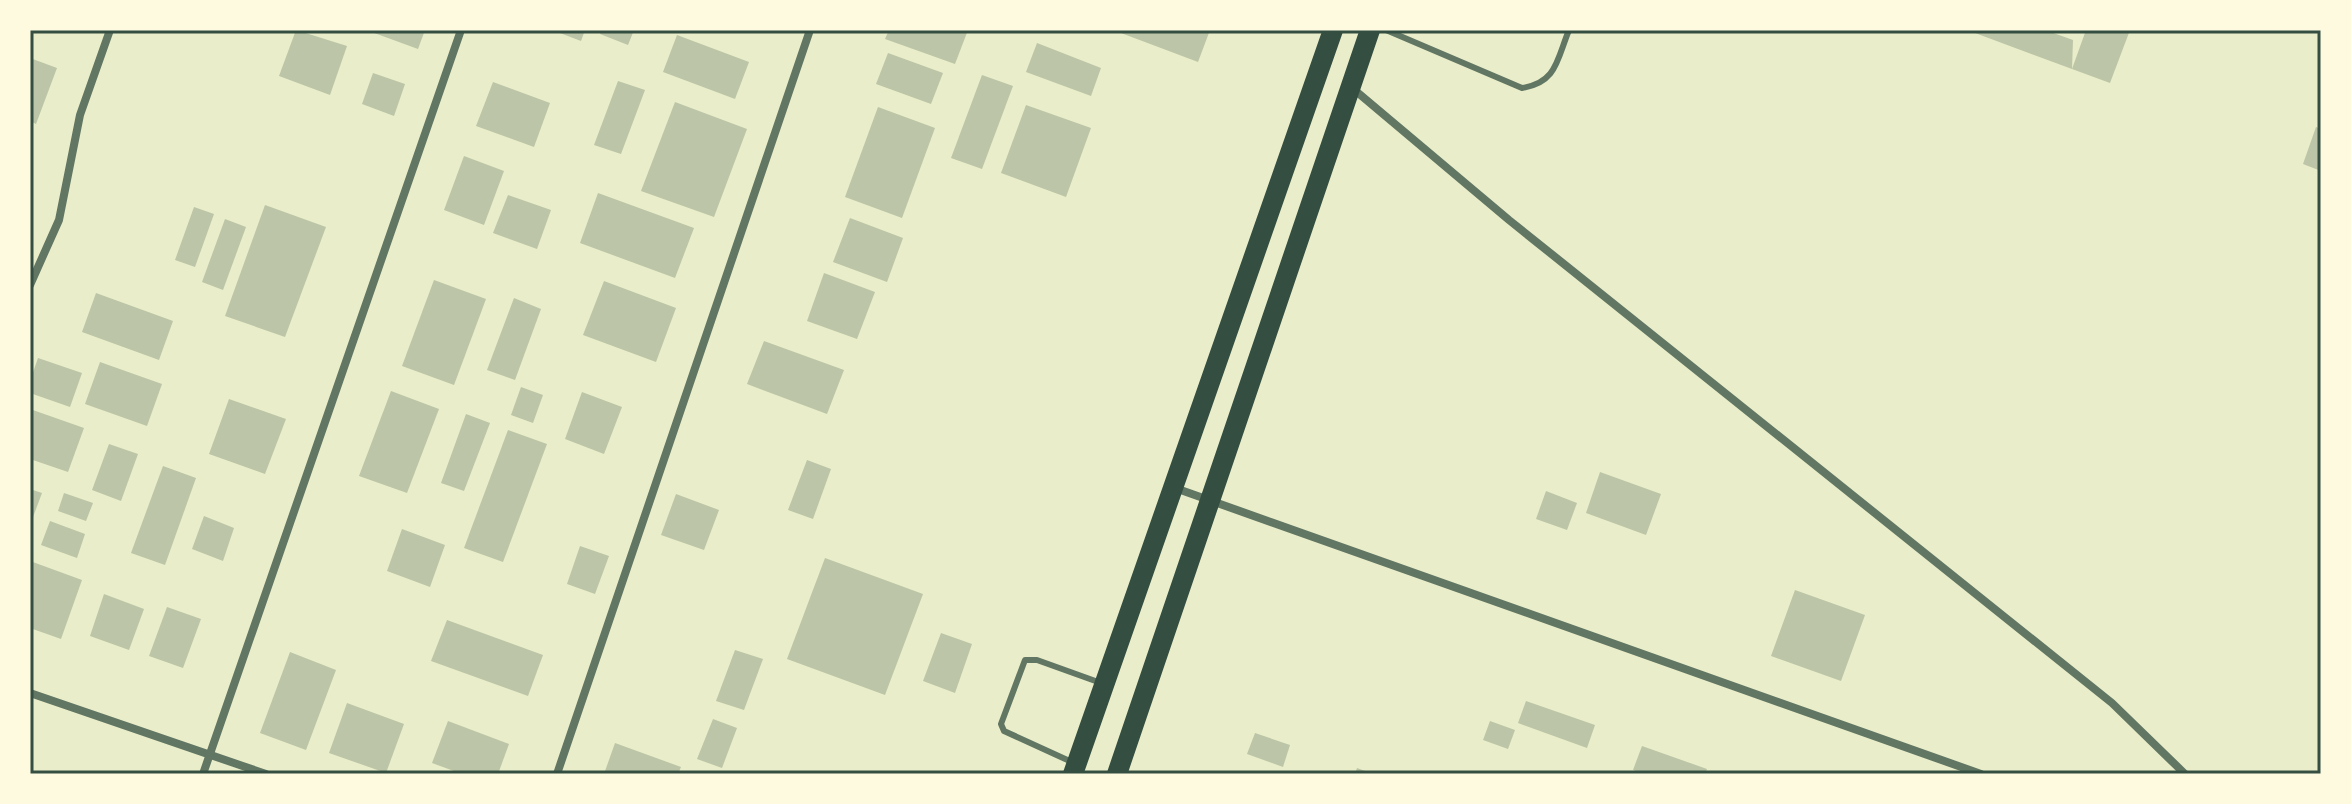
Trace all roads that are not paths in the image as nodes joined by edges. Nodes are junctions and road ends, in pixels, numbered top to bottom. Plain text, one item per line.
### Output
1 (110, 30) edge
2 (461, 30) edge
3 (810, 30) edge
4 (1370, 30) edge
5 (1386, 30) edge
6 (1569, 30) edge
7 (1329, 34) edge
8 (1351, 87) junction
9 (30, 285) edge
10 (1172, 487) junction
11 (1210, 502) junction
12 (1104, 684) junction
13 (30, 693) edge
14 (210, 755) junction
15 (1074, 769) edge
16 (203, 774) edge
17 (266, 774) edge
18 (557, 774) edge
19 (1117, 774) edge
20 (1981, 774) edge
21 (2185, 774) edge

1 - 9 street
2 - 14 street
3 - 18 street
4 - 8 main road
5 - 6 lane
7 - 10 main road
8 - 11 main road
8 - 21 street
10 - 11 street
10 - 12 main road
11 - 19 main road
11 - 20 street
12 - 15 main road
12 - 15 lane
13 - 14 street
14 - 16 street
14 - 17 street

